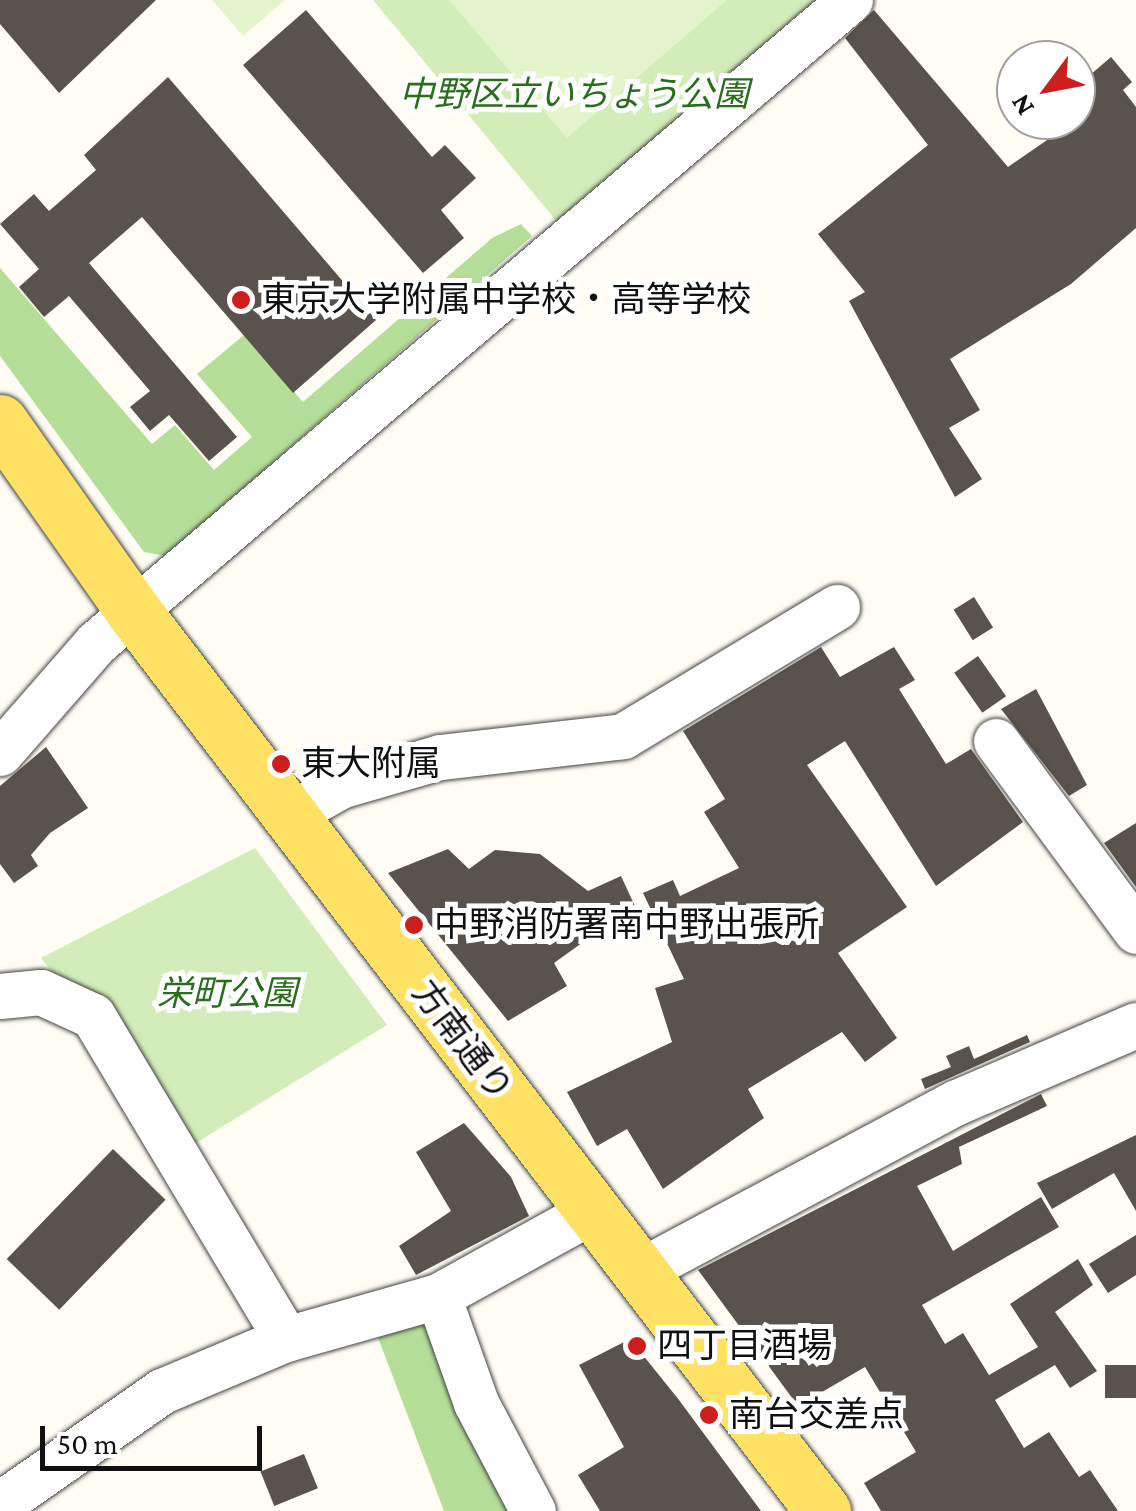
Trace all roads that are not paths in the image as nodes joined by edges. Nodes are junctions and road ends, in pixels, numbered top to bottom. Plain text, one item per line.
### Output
1 (850, 0) edge
2 (0, 422) edge
3 (837, 607) dead end
4 (134, 612) junction
5 (996, 742) dead end
6 (0, 754) edge
7 (289, 815) junction
8 (1136, 931) edge
9 (0, 996) edge
10 (1136, 1026) edge
11 (590, 1212) junction
12 (638, 1272) junction
13 (438, 1296) junction
14 (286, 1339) junction
15 (0, 1504) edge
16 (534, 1511) edge
17 (823, 1511) edge

1 - 4 street
2 - 4 main road, 方南通り
3 - 7 street
4 - 6 street
4 - 7 main road, 方南通り
5 - 8 street
7 - 11 main road, 方南通り
9 - 14 street
10 - 12 street
11 - 12 main road, 方南通り
11 - 13 street
12 - 17 main road, 方南通り
13 - 14 street
13 - 16 street
14 - 15 street

